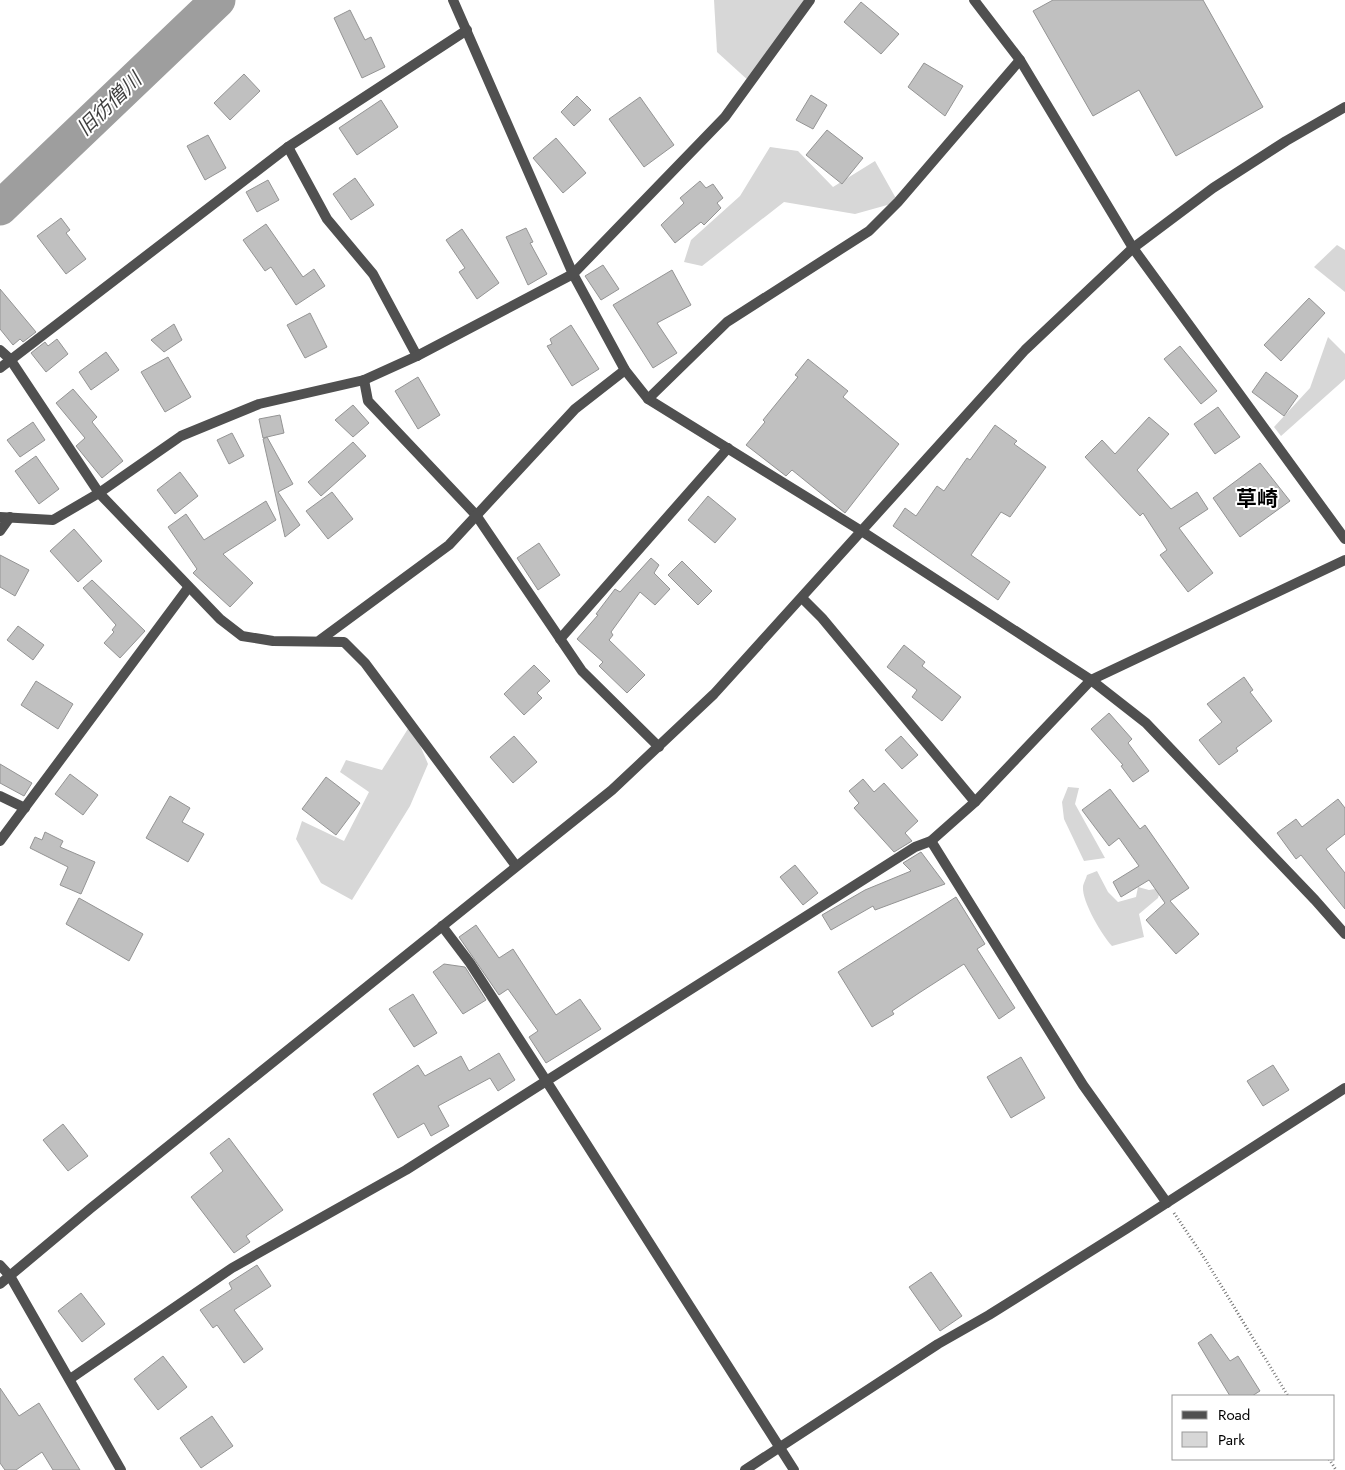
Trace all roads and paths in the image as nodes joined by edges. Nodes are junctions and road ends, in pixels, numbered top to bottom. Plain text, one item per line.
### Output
1 (453, 0) edge
2 (810, 0) edge
3 (974, 0) edge
4 (467, 30) junction
5 (1020, 60) junction
6 (1345, 107) edge
7 (288, 146) junction
8 (1133, 248) junction
9 (573, 274) junction
10 (0, 350) edge
11 (417, 356) junction
12 (10, 359) junction
13 (0, 368) edge
14 (625, 370) junction
15 (364, 380) junction
16 (648, 399) junction
17 (728, 448) junction
18 (99, 493) junction
19 (476, 515) junction
20 (5, 517) edge
21 (0, 531) edge
22 (863, 532) junction
23 (1345, 539) edge
24 (1345, 560) edge
25 (188, 588) junction
26 (802, 598) junction
27 (560, 638) junction
28 (320, 640) junction
29 (1091, 680) junction
30 (659, 747) junction
31 (0, 796) edge
32 (975, 802) junction
33 (25, 808) junction
34 (0, 841) edge
35 (931, 841) junction
36 (516, 866) junction
37 (442, 926) junction
38 (1345, 934) edge
39 (547, 1082) junction
40 (1345, 1088) edge
41 (1167, 1203) junction
42 (0, 1266) edge
43 (10, 1276) junction
44 (0, 1284) edge
45 (70, 1379) junction
46 (1287, 1395) edge
47 (780, 1448) junction
48 (121, 1470) edge
49 (745, 1470) edge
50 (794, 1470) edge

1 - 4 street
2 - 9 street
3 - 5 street
4 - 7 street
4 - 9 street
5 - 8 street
5 - 16 street
6 - 8 street
7 - 11 street
7 - 12 street
8 - 22 street
8 - 23 street
9 - 11 street
9 - 14 street
10 - 12 street
11 - 15 street
12 - 13 street
12 - 18 street
14 - 16 street
14 - 19 street
15 - 18 street
15 - 19 street
16 - 17 street
17 - 22 street
17 - 27 street
18 - 20 street
18 - 25 street
19 - 27 street
19 - 28 street
20 - 21 street
22 - 26 street
22 - 29 street
24 - 29 street
25 - 28 street
25 - 33 street
26 - 30 street
26 - 32 street
27 - 30 street
28 - 36 street
29 - 32 street
29 - 38 street
30 - 36 street
31 - 33 street
32 - 35 street
33 - 34 street
35 - 39 street
35 - 41 street
36 - 37 street
37 - 39 street
37 - 43 street
39 - 45 street
39 - 47 street
40 - 41 street
41 - 46 path
41 - 47 street
42 - 43 street
43 - 44 street
43 - 45 street
45 - 48 street
47 - 49 street
47 - 50 street

